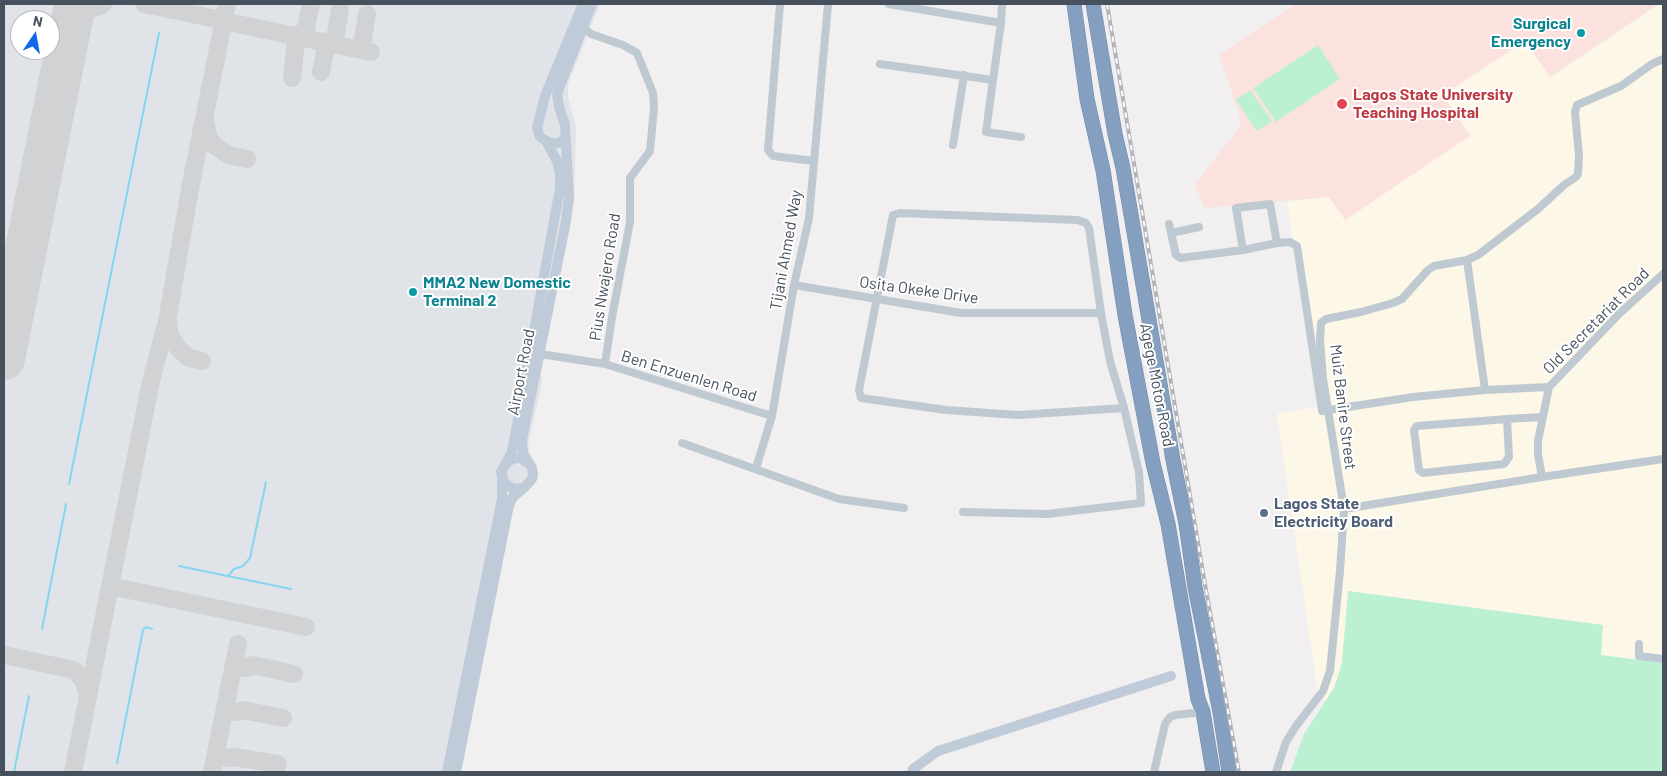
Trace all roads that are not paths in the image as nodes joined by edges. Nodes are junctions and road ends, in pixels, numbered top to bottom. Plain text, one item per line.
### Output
1 (583, 4) edge
2 (592, 4) edge
3 (780, 4) edge
4 (828, 4) edge
5 (889, 4) edge
6 (1002, 4) edge
7 (1092, 4) edge
8 (1073, 7) edge
9 (1001, 23) junction
10 (584, 28) junction
11 (1663, 59) edge
12 (880, 64) dead end
13 (964, 75) junction
14 (993, 80) junction
15 (560, 113) junction
16 (539, 116) junction
17 (1021, 137) dead end
18 (565, 138) junction
19 (546, 142) junction
20 (953, 145) dead end
21 (814, 161) junction
22 (1169, 224) dead end
23 (1199, 227) dead end
24 (1171, 233) junction
25 (1277, 243) junction
26 (1243, 250) junction
27 (1467, 260) junction
28 (1663, 274) edge
29 (794, 285) junction
30 (876, 299) junction
31 (1101, 313) junction
32 (540, 354) junction
33 (605, 364) junction
34 (1549, 387) junction
35 (1485, 390) junction
36 (1124, 408) junction
37 (1328, 410) junction
38 (772, 416) junction
39 (1542, 417) junction
40 (1507, 420) junction
41 (682, 443) dead end
42 (1663, 459) edge
43 (1173, 460) junction
44 (506, 463) junction
45 (528, 463) junction
46 (1153, 463) junction
47 (756, 468) junction
48 (502, 477) junction
49 (1542, 477) junction
50 (524, 488) junction
51 (904, 508) dead end
52 (1344, 509) junction
53 (963, 512) dead end
54 (1639, 644) dead end
55 (1663, 659) edge
56 (1171, 676) dead end
57 (1203, 712) junction
58 (447, 772) edge
59 (456, 772) edge
60 (912, 772) edge
61 (1154, 772) edge
62 (1213, 772) edge
63 (1229, 772) edge
64 (1276, 772) edge

1 - 16 main road
2 - 10 main road
3 - 21 street
4 - 21 street, Tijani Ahmed Way
5 - 9 street
6 - 9 street
7 - 43 highway, Agege Motor Road
8 - 46 highway, Agege Motor Road
9 - 14 street
10 - 15 main road
10 - 33 street, Pius Nwajero Road
11 - 27 street
12 - 13 street
13 - 14 street
13 - 20 street
14 - 17 street
15 - 16 main road
15 - 18 main road
16 - 19 main road
18 - 19 main road
18 - 32 main road, Airport Road
19 - 44 main road, Airport Road
21 - 29 street, Tijani Ahmed Way
22 - 24 street
23 - 24 street
24 - 26 street
25 - 26 street
25 - 26 street
25 - 37 street
27 - 35 street
27 - 37 street, Muiz Banire Street
28 - 34 street, Old Secretariat Road
29 - 30 street, Osita Okeke Drive
29 - 38 street, Tijani Ahmed Way
30 - 31 street, Osita Okeke Drive
30 - 31 street
30 - 36 street
31 - 36 street
32 - 33 street, Ben Enzuenlen Road
32 - 45 main road, Airport Road
33 - 38 street, Ben Enzuenlen Road
34 - 35 street
34 - 39 street, Old Secretariat Road
35 - 37 street
36 - 53 street
37 - 52 street, Muiz Banire Street
38 - 47 street, Tijani Ahmed Way
39 - 40 street
39 - 49 street, Old Secretariat Road
40 - 40 street
41 - 47 street
42 - 49 street
43 - 46 highway
43 - 63 highway, Agege Motor Road
44 - 45 main road
44 - 48 main road
45 - 50 main road
46 - 57 highway, Agege Motor Road
47 - 51 street
48 - 50 main road
48 - 58 main road
49 - 52 street
50 - 59 main road
52 - 64 street, Muiz Banire Street
54 - 55 street
56 - 60 main road
57 - 61 street
57 - 62 highway, Agege Motor Road

